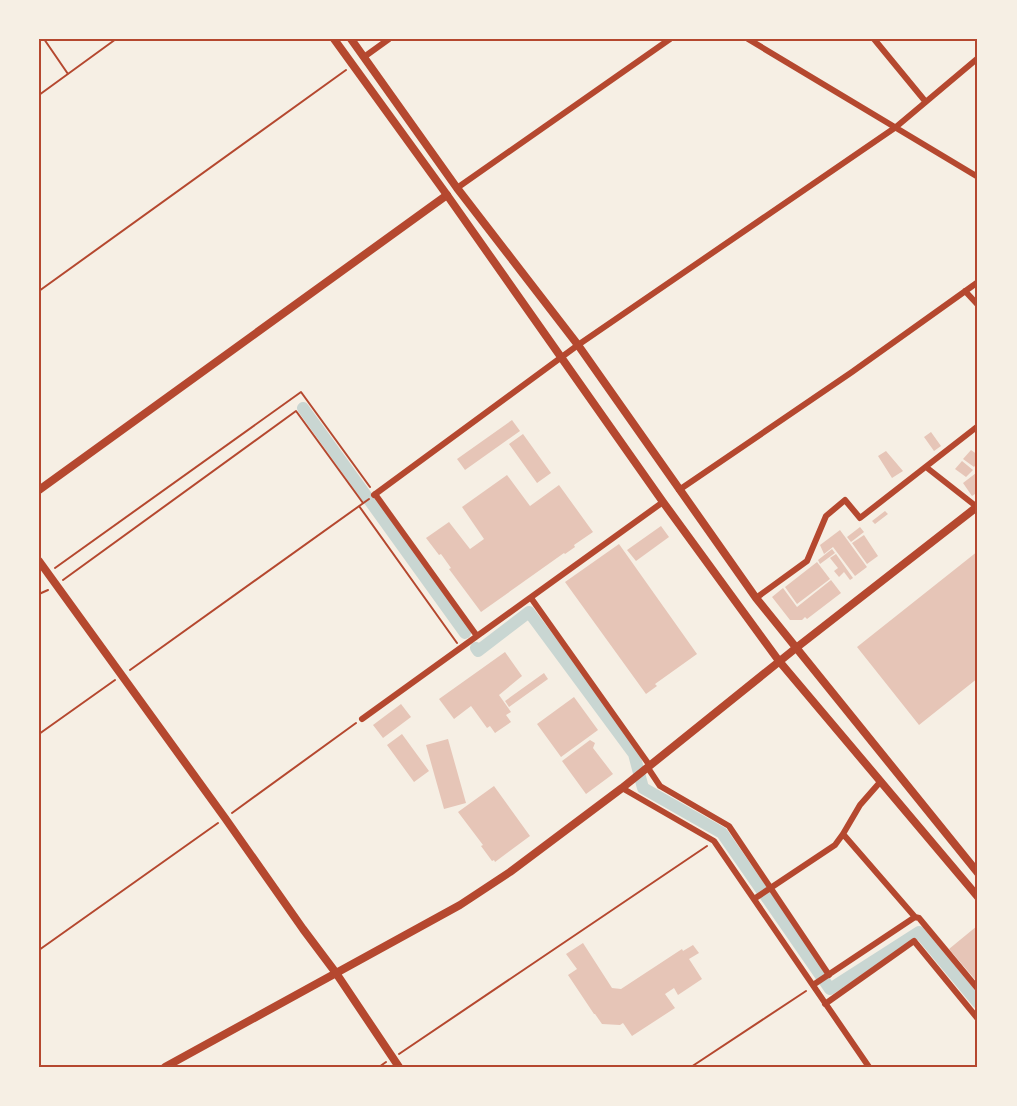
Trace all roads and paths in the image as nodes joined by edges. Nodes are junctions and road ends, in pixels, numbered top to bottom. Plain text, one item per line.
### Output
1 (44, 39) edge
2 (117, 39) edge
3 (334, 39) edge
4 (351, 39) edge
5 (389, 39) edge
6 (670, 39) edge
7 (748, 39) edge
8 (874, 39) edge
9 (364, 57) junction
10 (978, 58) edge
11 (354, 65) junction
12 (68, 74) junction
13 (39, 95) edge
14 (925, 101) junction
15 (896, 127) junction
16 (978, 177) edge
17 (457, 188) junction
18 (447, 195) junction
19 (978, 282) edge
20 (39, 291) edge
21 (965, 291) junction
22 (978, 305) edge
23 (578, 345) junction
24 (562, 357) junction
25 (978, 426) edge
26 (926, 467) junction
27 (39, 490) edge
28 (679, 490) junction
29 (375, 495) junction
30 (663, 502) junction
31 (359, 506) junction
32 (978, 506) edge
33 (39, 561) edge
34 (48, 574) junction
35 (56, 586) junction
36 (39, 594) edge
37 (531, 598) junction
38 (756, 598) junction
39 (477, 636) junction
40 (461, 647) junction
41 (796, 648) junction
42 (779, 661) junction
43 (122, 676) junction
44 (362, 719) joint
45 (39, 734) edge
46 (648, 768) junction
47 (881, 782) junction
48 (622, 788) junction
49 (225, 818) junction
50 (843, 834) junction
51 (714, 841) junction
52 (978, 873) edge
53 (770, 888) junction
54 (978, 897) edge
55 (754, 899) junction
56 (915, 917) junction
57 (39, 950) edge
58 (336, 973) junction
59 (829, 975) junction
60 (813, 986) junction
61 (978, 989) edge
62 (825, 1004) junction
63 (978, 1019) edge
64 (393, 1058) junction
65 (165, 1067) edge
66 (379, 1067) edge
67 (399, 1067) edge
68 (690, 1067) edge
69 (869, 1067) edge

1 - 12 path
2 - 12 path
3 - 11 main road
4 - 9 main road
5 - 9 street
6 - 17 street
7 - 15 street
8 - 14 street
9 - 17 main road
10 - 14 street
11 - 18 main road
11 - 20 path
12 - 13 path
14 - 15 street
15 - 16 street
15 - 23 street
17 - 23 main road
18 - 24 main road
18 - 27 street
19 - 21 street
21 - 22 street
21 - 28 street
23 - 24 street
23 - 28 main road
24 - 29 street
24 - 30 main road
25 - 26 street
26 - 32 street
26 - 38 street
28 - 38 main road
29 - 34 path
29 - 39 street
30 - 37 street
30 - 42 main road
31 - 35 path
31 - 40 path
31 - 43 path
32 - 41 street
33 - 34 street
34 - 35 street
35 - 36 path
35 - 43 street
37 - 39 street
37 - 46 street
38 - 41 main road
39 - 40 street
40 - 44 street
41 - 42 street
41 - 52 main road
42 - 46 street
42 - 47 main road
43 - 45 path
43 - 49 street
44 - 49 path
46 - 48 street
46 - 53 street
47 - 50 street
47 - 54 main road
48 - 51 street
48 - 58 street
49 - 57 path
49 - 58 street
50 - 53 street
50 - 56 street
51 - 55 street
51 - 64 path
53 - 55 street
53 - 59 street
55 - 60 street
56 - 59 street
56 - 61 street
58 - 64 street
58 - 65 street
59 - 60 street
60 - 62 street
60 - 68 path
62 - 63 street
62 - 69 street
64 - 66 path
64 - 67 street

